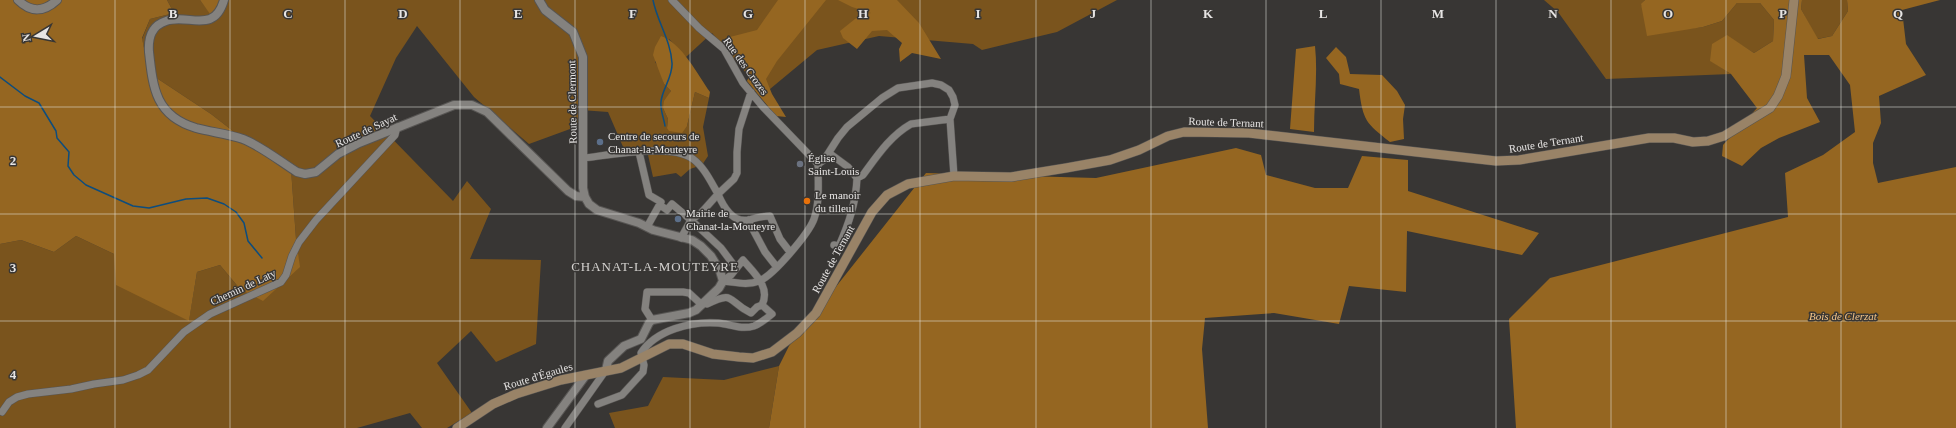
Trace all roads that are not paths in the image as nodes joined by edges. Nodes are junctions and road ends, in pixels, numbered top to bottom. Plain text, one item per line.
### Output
1 (18, 0) edge
2 (57, 0) edge
3 (224, 0) edge
4 (539, 0) edge
5 (672, 0) edge
6 (1794, 0) edge
7 (751, 92) junction
8 (950, 119) junction
9 (397, 127) junction
10 (639, 152) junction
11 (829, 153) junction
12 (584, 158) junction
13 (818, 164) junction
14 (954, 176) junction
15 (857, 178) junction
16 (718, 194) junction
17 (585, 197) junction
18 (660, 205) junction
19 (691, 220) junction
20 (748, 220) junction
21 (647, 227) junction
22 (705, 232) junction
23 (681, 238) junction
24 (697, 243) junction
25 (834, 245) dead end
26 (790, 252) junction
27 (776, 266) junction
28 (736, 268) junction
29 (723, 281) junction
30 (761, 281) junction
31 (703, 304) junction
32 (762, 305) junction
33 (652, 320) junction
34 (642, 358) junction
35 (606, 370) junction
36 (586, 375) junction
37 (598, 404) dead end
38 (2, 412) dead end
39 (457, 428) edge
40 (547, 428) edge
41 (565, 428) edge

1 - 2 street
3 - 9 street, Route de Sayat
4 - 12 street, Route de Clermont
5 - 7 street, Rue des Crozes
6 - 14 main road, Route de Ternant
7 - 13 street, Rue des Crozes
7 - 16 street
8 - 11 street
8 - 14 street
8 - 15 street
9 - 17 street, Route de Sayat
9 - 38 street, Chemin de Laty
10 - 12 street
10 - 16 street
10 - 18 street
11 - 13 street
11 - 15 street
12 - 17 street, Route de Clermont
13 - 26 street
14 - 34 main road, Route de Ternant
15 - 25 street
16 - 19 street
16 - 20 street
17 - 21 street
18 - 19 street
18 - 21 street
19 - 22 street
19 - 23 street
20 - 26 street
20 - 27 street
21 - 23 street
22 - 24 street
22 - 28 street
23 - 24 street
24 - 29 street
26 - 27 street
27 - 30 street
28 - 29 street
28 - 30 street
29 - 30 street
29 - 31 street
30 - 32 street
31 - 32 street
31 - 33 street
31 - 33 street
32 - 34 street
33 - 35 street
34 - 35 main road, Route de Ternant
34 - 37 street
35 - 36 main road, Route de Ternant
35 - 41 street
36 - 39 main road, Route d'Égaules
36 - 40 street

